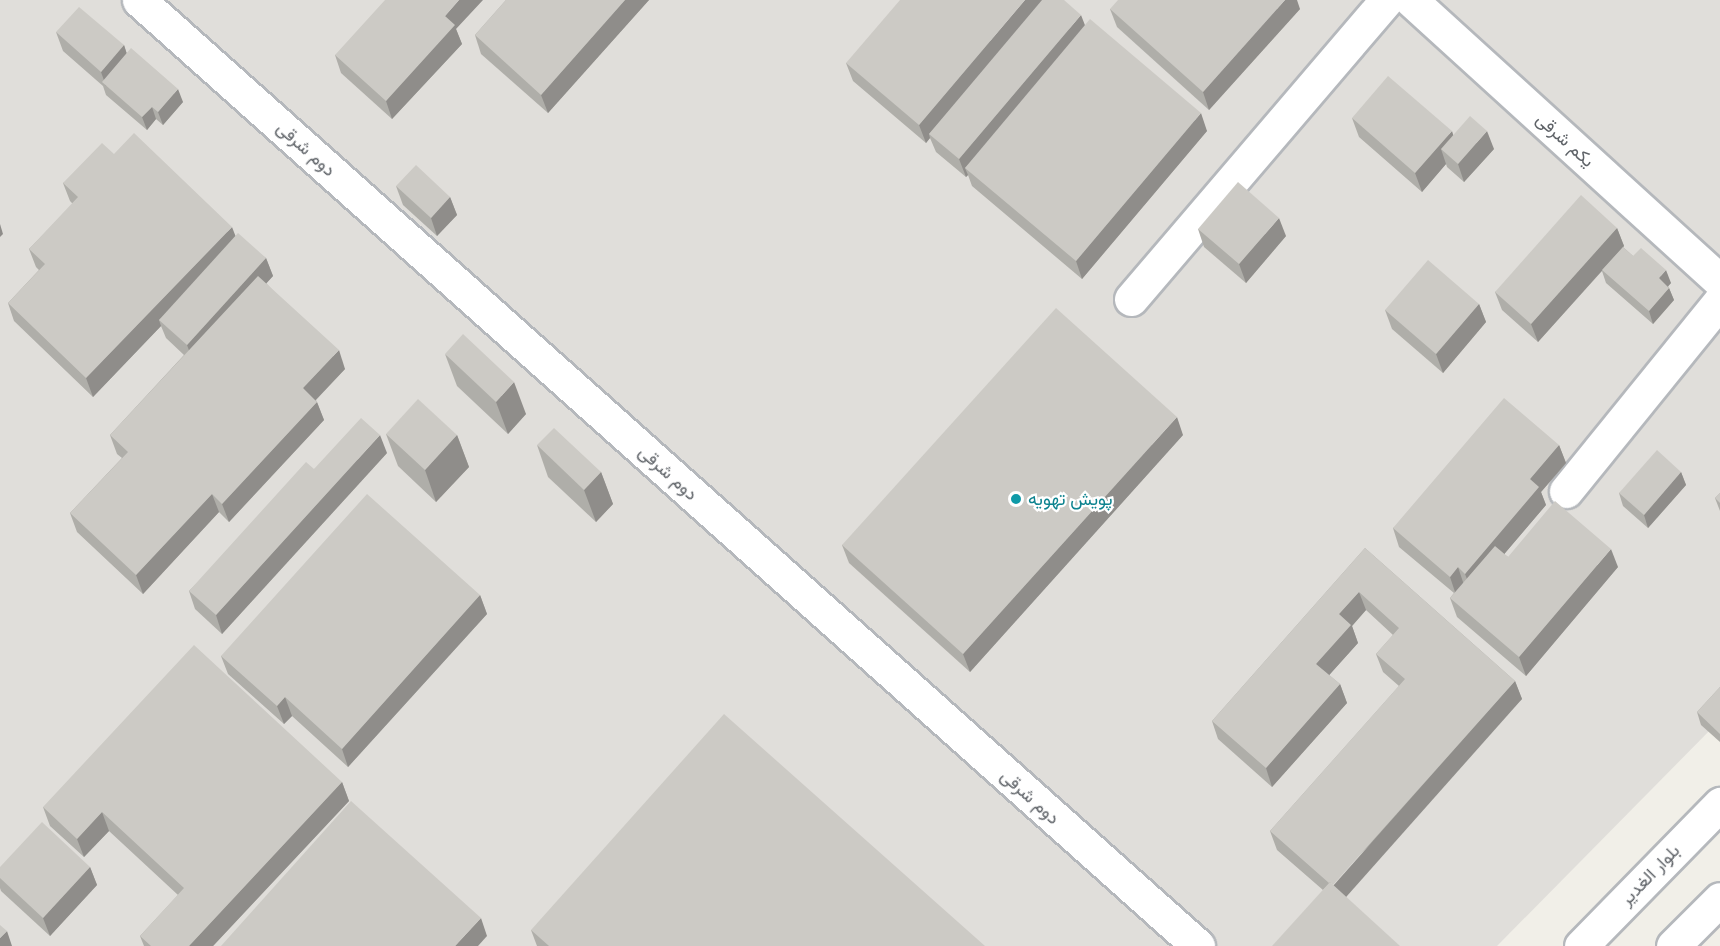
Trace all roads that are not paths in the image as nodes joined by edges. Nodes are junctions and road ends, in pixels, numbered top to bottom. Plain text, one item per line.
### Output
1 (139, 0) edge
2 (1386, 0) edge
3 (1411, 0) edge
4 (1720, 281) edge
5 (1131, 299) dead end
6 (1720, 302) edge
7 (1566, 491) dead end
8 (1720, 804) edge
9 (1720, 899) edge
10 (1198, 946) edge
11 (1581, 946) edge
12 (1673, 946) edge

1 - 10 street, دوم شرقی
2 - 5 street
3 - 4 street, یکم شرقی
6 - 7 street
8 - 11 street, بلوار الغدیر
9 - 12 street

